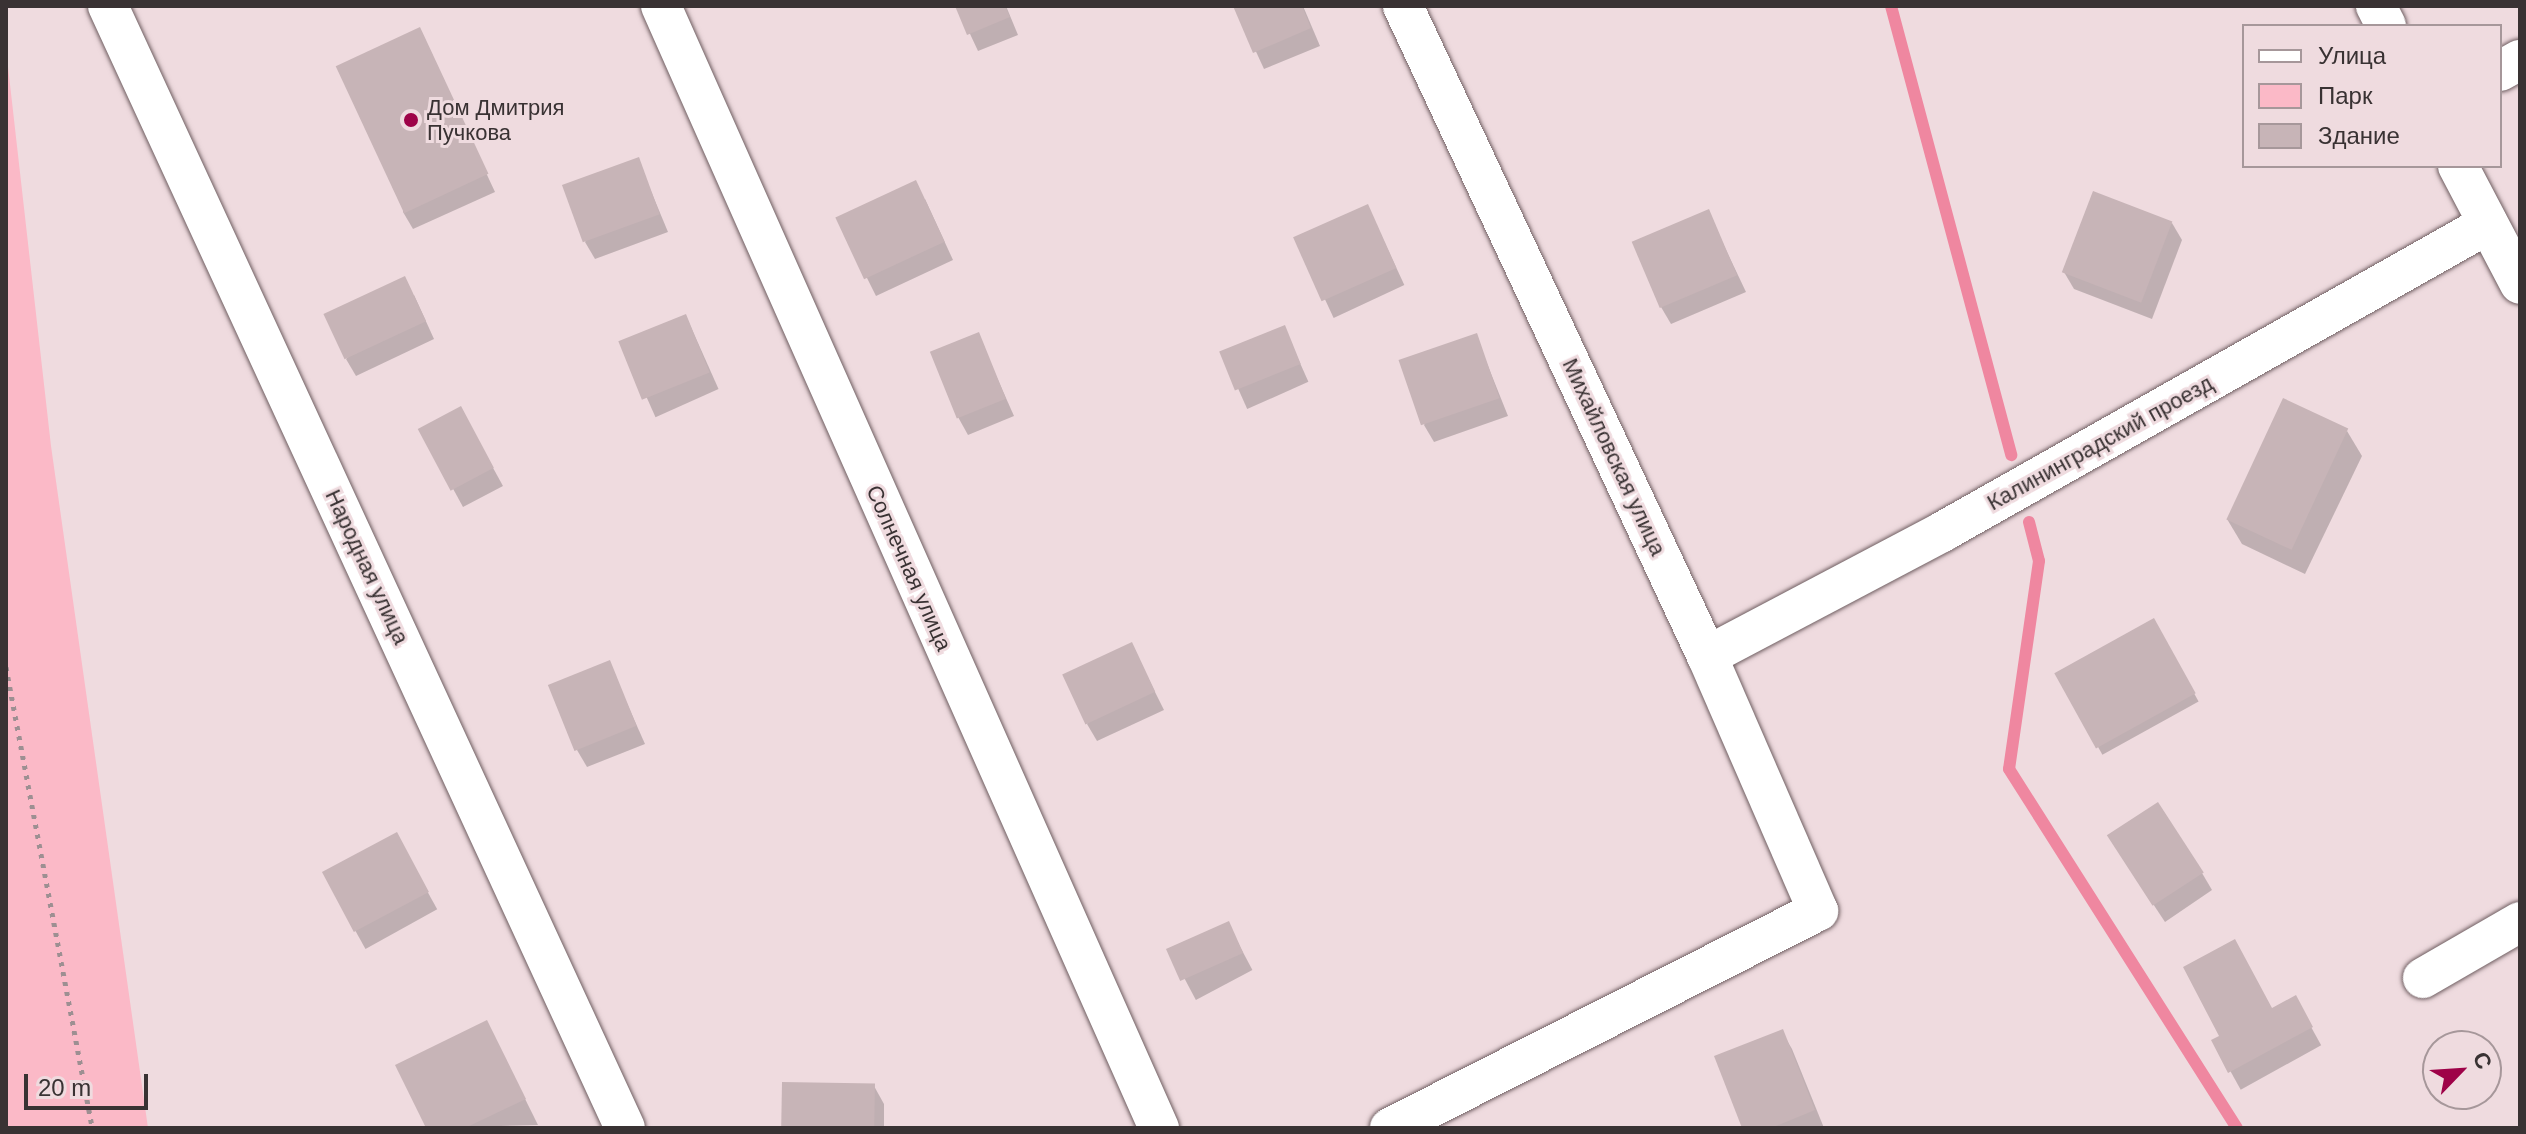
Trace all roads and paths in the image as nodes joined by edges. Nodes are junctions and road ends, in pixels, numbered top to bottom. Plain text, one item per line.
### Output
1 (108, 6) edge
2 (661, 6) edge
3 (1403, 6) edge
4 (2376, 6) edge
5 (2385, 24) edge
6 (2520, 60) edge
7 (2502, 70) edge
8 (2459, 168) edge
9 (2488, 224) junction
10 (2520, 284) edge
11 (1707, 656) junction
12 (6, 667) edge
13 (2520, 922) edge
14 (2423, 978) dead end
15 (92, 1128) edge
16 (625, 1128) edge
17 (1159, 1128) edge
18 (1390, 1128) edge

1 - 16 street, Народная улица
2 - 17 street, Солнечная улица
3 - 11 street, Михайловская улица
4 - 5 street
6 - 7 street
8 - 9 street
9 - 10 street
9 - 11 street, Калининградский проезд
11 - 18 street, Михайловская улица
12 - 15 path
13 - 14 street

